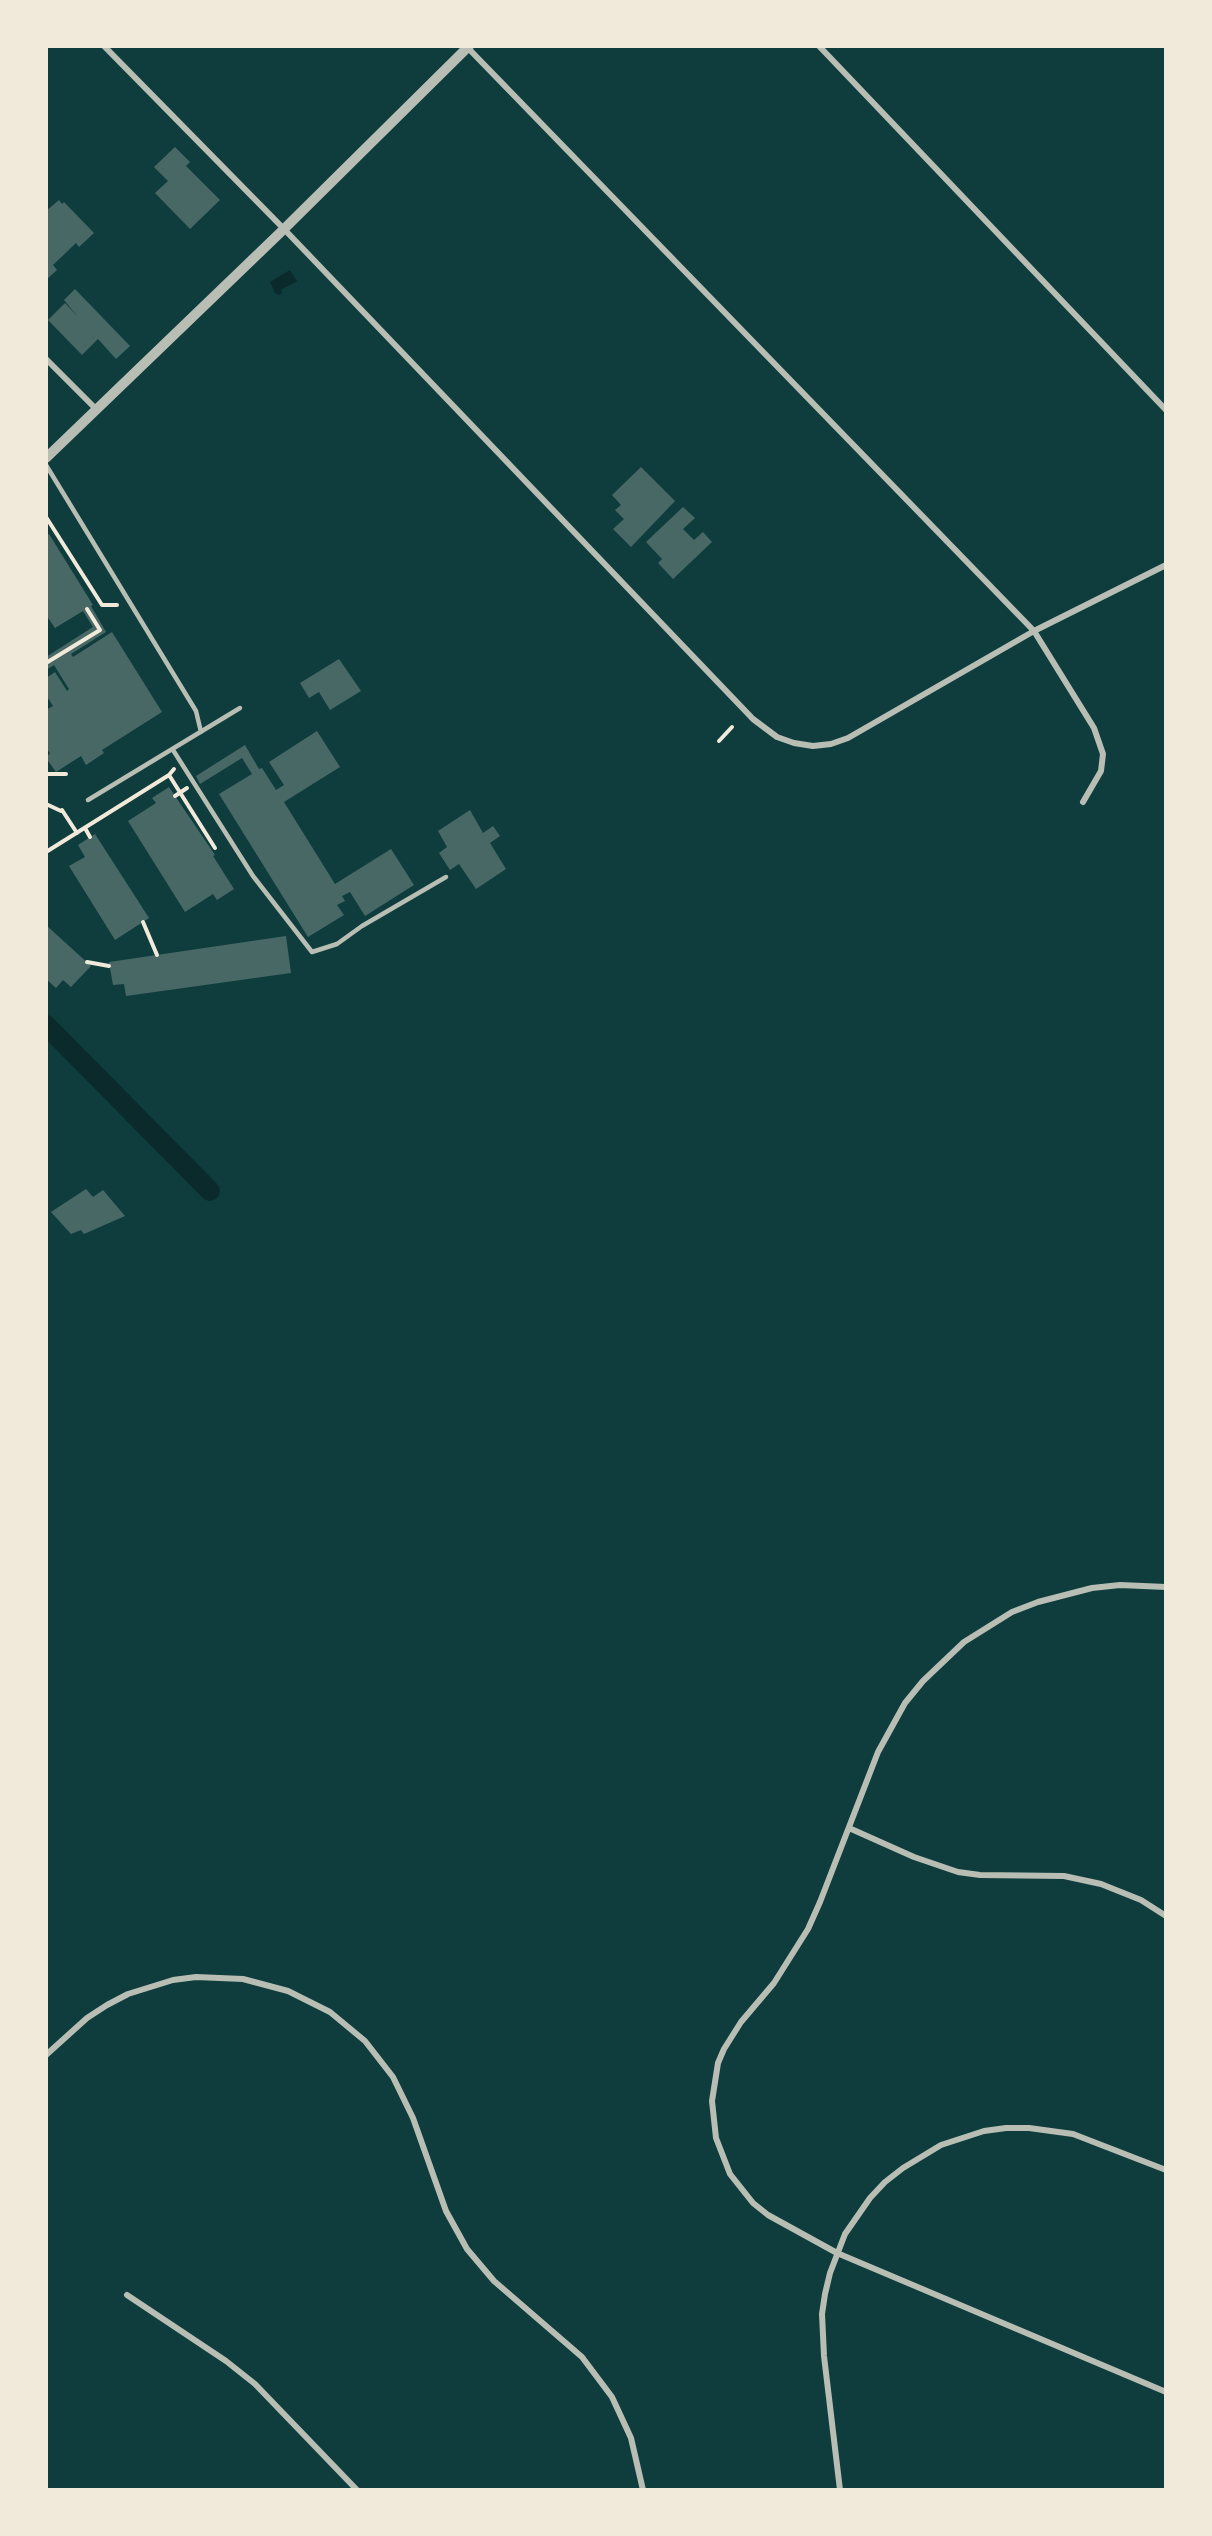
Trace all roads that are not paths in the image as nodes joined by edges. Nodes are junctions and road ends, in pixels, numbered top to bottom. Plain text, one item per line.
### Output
1 (104, 46) edge
2 (819, 46) edge
3 (467, 47) edge
4 (284, 229) junction
5 (46, 359) edge
6 (97, 410) junction
7 (1166, 410) edge
8 (46, 458) edge
9 (46, 465) edge
10 (1166, 565) edge
11 (1034, 632) junction
12 (240, 708) dead end
13 (201, 732) junction
14 (173, 750) junction
15 (88, 800) dead end
16 (1083, 802) dead end
17 (446, 877) dead end
18 (1166, 1587) edge
19 (849, 1827) junction
20 (1166, 1916) edge
21 (46, 2055) edge
22 (1166, 2170) edge
23 (837, 2253) junction
24 (127, 2295) dead end
25 (1166, 2392) edge
26 (357, 2490) edge
27 (643, 2490) edge
28 (840, 2490) edge

1 - 4 street
2 - 7 street
3 - 4 street
3 - 11 street
4 - 6 street
4 - 11 street
5 - 6 street
6 - 8 street
9 - 13 lane
10 - 11 street
11 - 16 street
12 - 13 lane
13 - 14 lane
14 - 15 lane
14 - 17 lane
18 - 19 street
19 - 20 street
19 - 23 street
21 - 27 street
22 - 23 street
23 - 25 street
23 - 28 street
24 - 26 street

